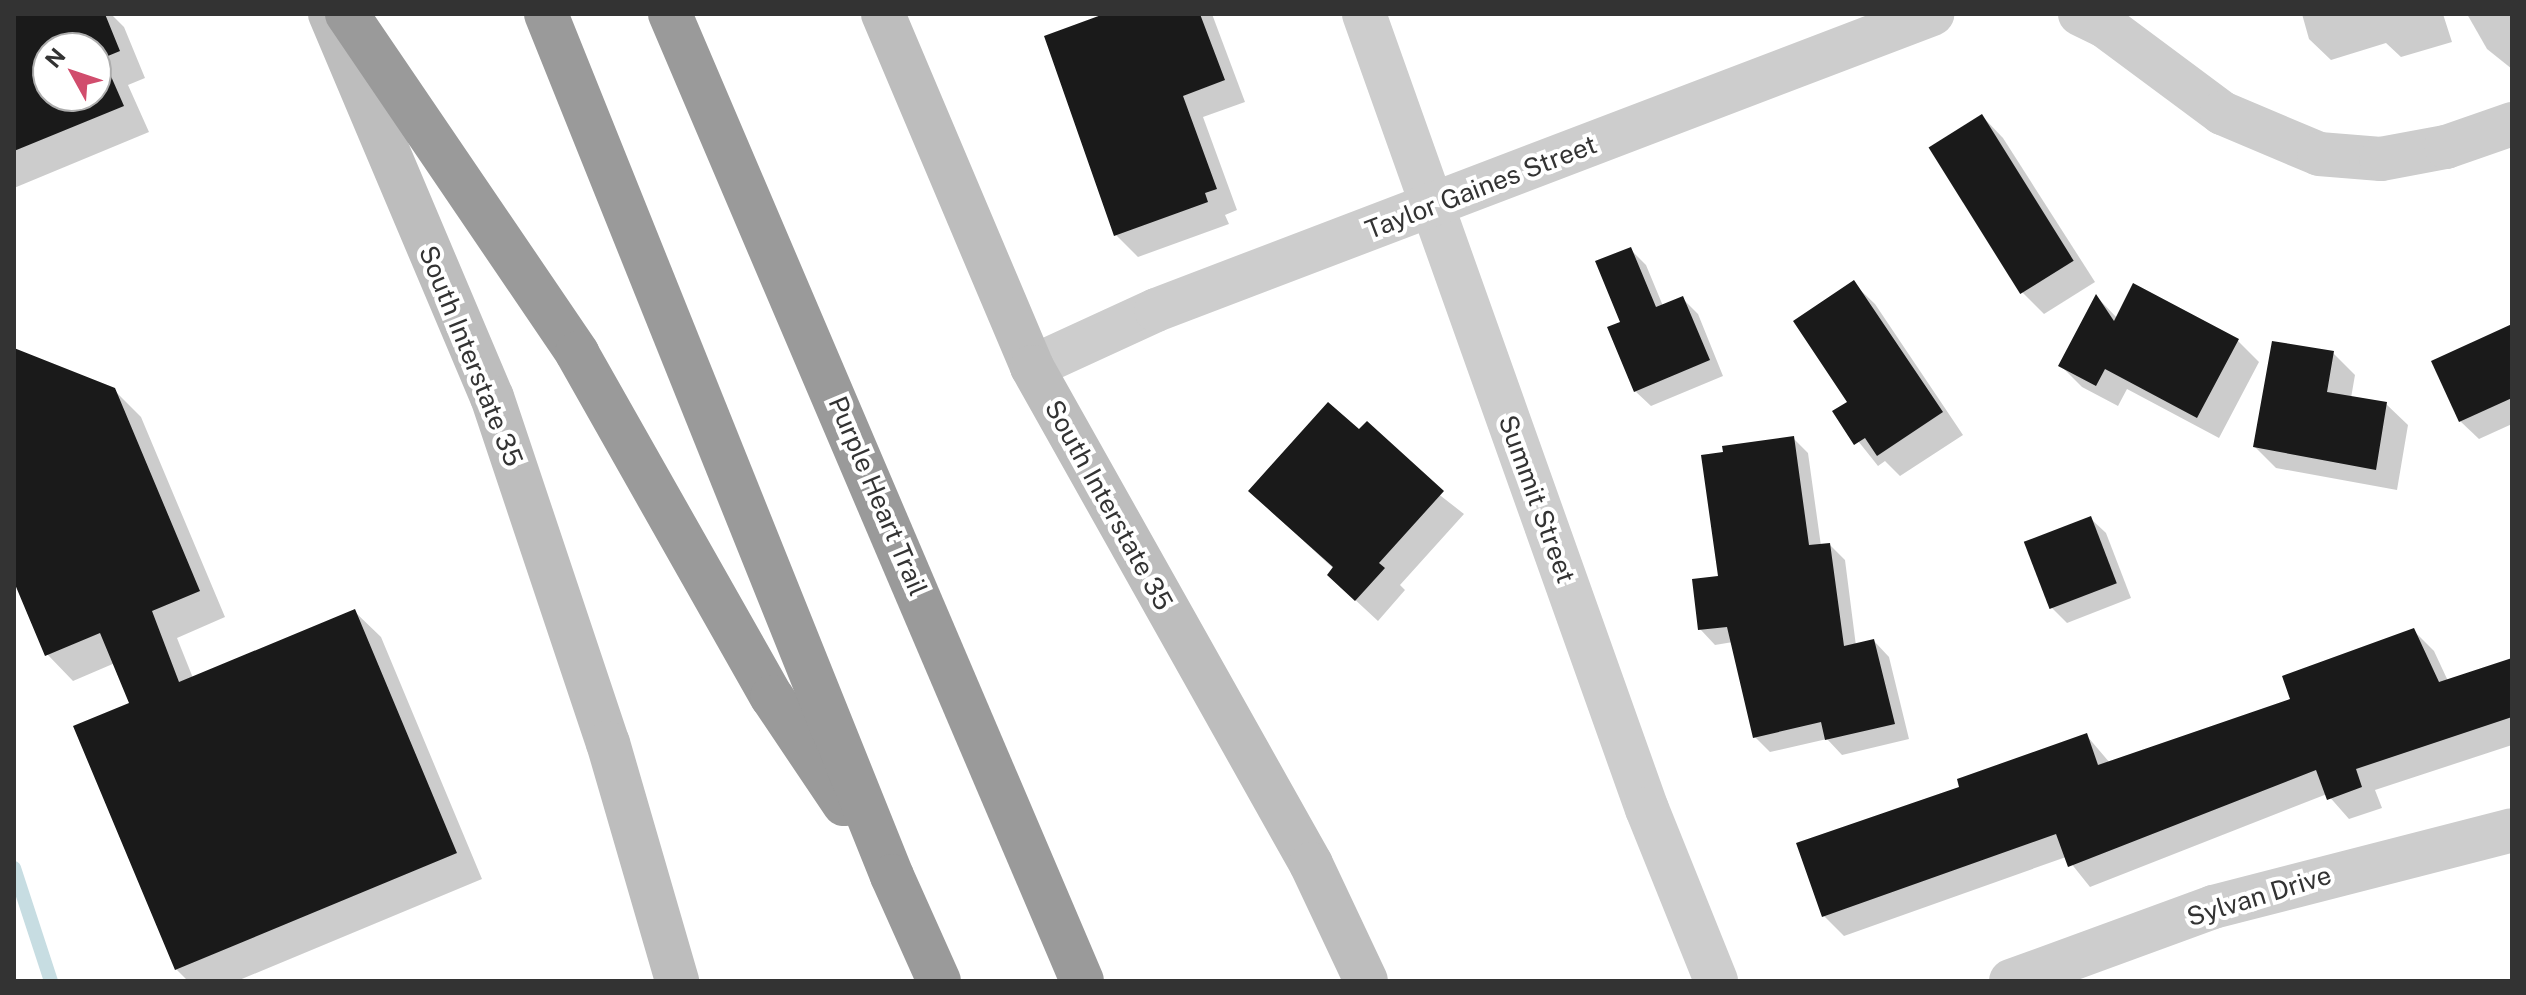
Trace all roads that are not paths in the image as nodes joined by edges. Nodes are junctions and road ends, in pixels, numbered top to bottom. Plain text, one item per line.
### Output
1 (330, 14) edge
2 (347, 14) edge
3 (546, 14) edge
4 (670, 14) edge
5 (883, 14) edge
6 (1364, 14) edge
7 (1932, 14) edge
8 (2095, 18) edge
9 (2512, 124) edge
10 (1433, 206) junction
11 (1032, 367) junction
12 (2512, 830) edge
13 (892, 876) junction
14 (677, 981) edge
15 (939, 981) edge
16 (1082, 981) edge
17 (1366, 981) edge
18 (1716, 981) edge
19 (2011, 981) edge

1 - 14 main road, South Interstate 35
2 - 13 highway
3 - 13 highway
4 - 16 highway, Purple Heart Trail
5 - 11 main road, South Interstate 35
6 - 10 street, Summit Street
7 - 10 street, Taylor Gaines Street
8 - 9 street
10 - 11 street, Taylor Gaines Street
10 - 18 street, Summit Street
11 - 17 main road, South Interstate 35
12 - 19 street, Sylvan Drive
13 - 15 highway

